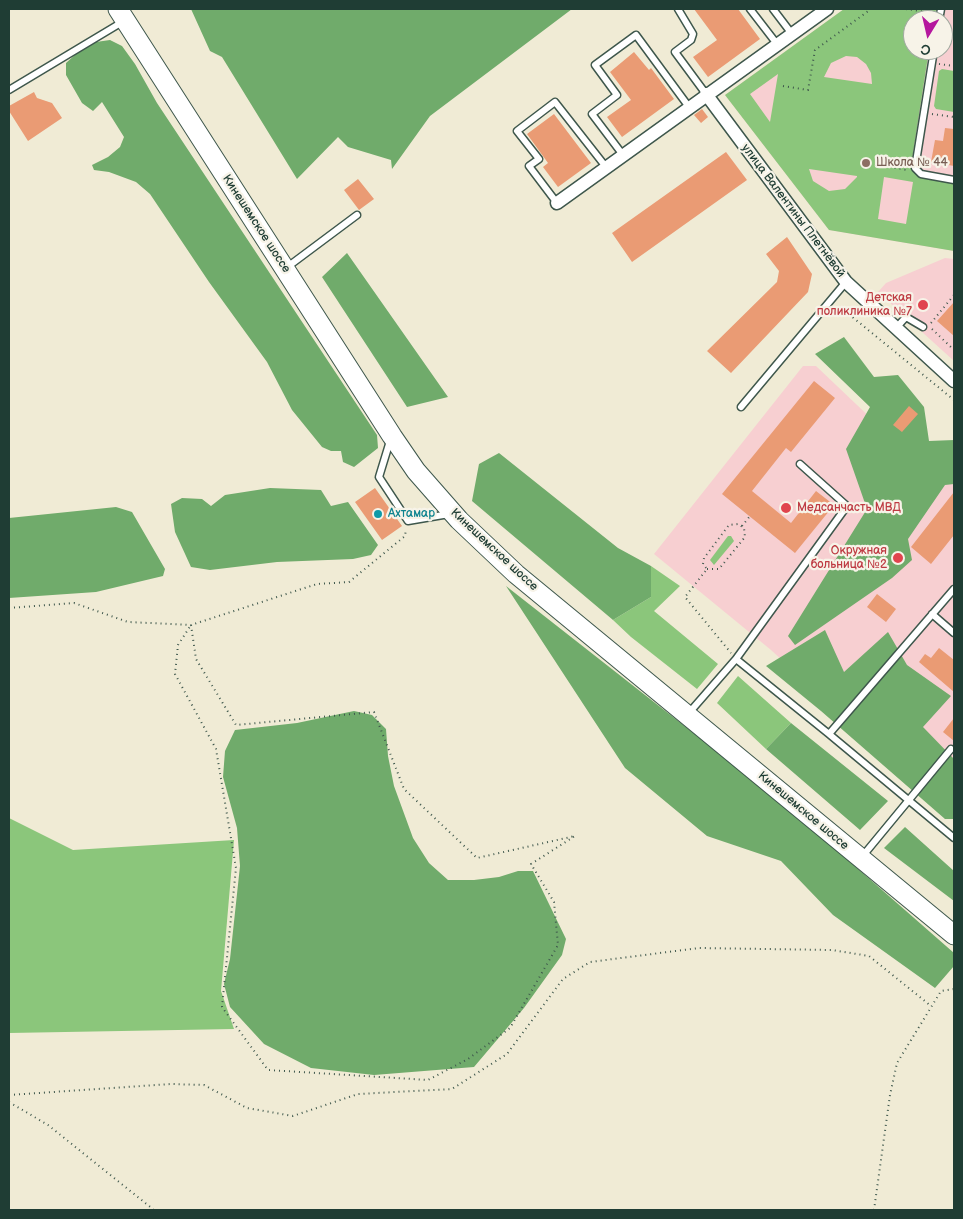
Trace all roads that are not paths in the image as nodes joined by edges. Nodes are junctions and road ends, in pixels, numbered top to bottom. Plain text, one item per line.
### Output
1 (678, 9) edge
2 (750, 9) edge
3 (773, 9) edge
4 (827, 9) edge
5 (122, 14) edge
6 (792, 34) junction
7 (777, 44) junction
8 (932, 60) edge
9 (9, 90) edge
10 (706, 94) junction
11 (689, 107) junction
12 (623, 155) junction
13 (606, 167) junction
14 (954, 180) edge
15 (557, 203) joint
16 (357, 215) dead end
17 (285, 268) junction
18 (846, 282) junction
19 (923, 327) dead end
20 (895, 329) junction
21 (953, 378) edge
22 (741, 407) dead end
23 (392, 436) junction
24 (800, 464) dead end
25 (453, 513) junction
26 (954, 589) edge
27 (932, 614) junction
28 (954, 633) edge
29 (736, 659) junction
30 (688, 715) junction
31 (829, 734) junction
32 (951, 748) dead end
33 (909, 800) junction
34 (954, 838) edge
35 (861, 858) junction
36 (954, 935) edge

1 - 10 lane
2 - 7 lane
3 - 6 lane
4 - 6 street
5 - 9 lane
5 - 17 main road, Кинешемское шоссе
6 - 7 street
7 - 10 street
8 - 14 lane
10 - 11 street
10 - 18 street, улица Валентины Плетнёвой
11 - 12 street
11 - 12 lane
12 - 13 street
13 - 15 street
13 - 15 lane
16 - 17 lane
17 - 23 main road, Кинешемское шоссе
18 - 20 street, улица Валентины Плетнёвой
18 - 22 lane
19 - 20 lane
20 - 21 street, улица Валентины Плетнёвой
23 - 25 main road, Кинешемское шоссе
23 - 25 lane
24 - 29 lane
25 - 30 main road, Кинешемское шоссе
26 - 27 lane
27 - 28 lane
27 - 31 lane
29 - 30 lane
29 - 31 lane
30 - 35 main road, Кинешемское шоссе
31 - 33 lane
32 - 33 lane
33 - 34 lane
33 - 35 lane
35 - 36 main road, Кинешемское шоссе

